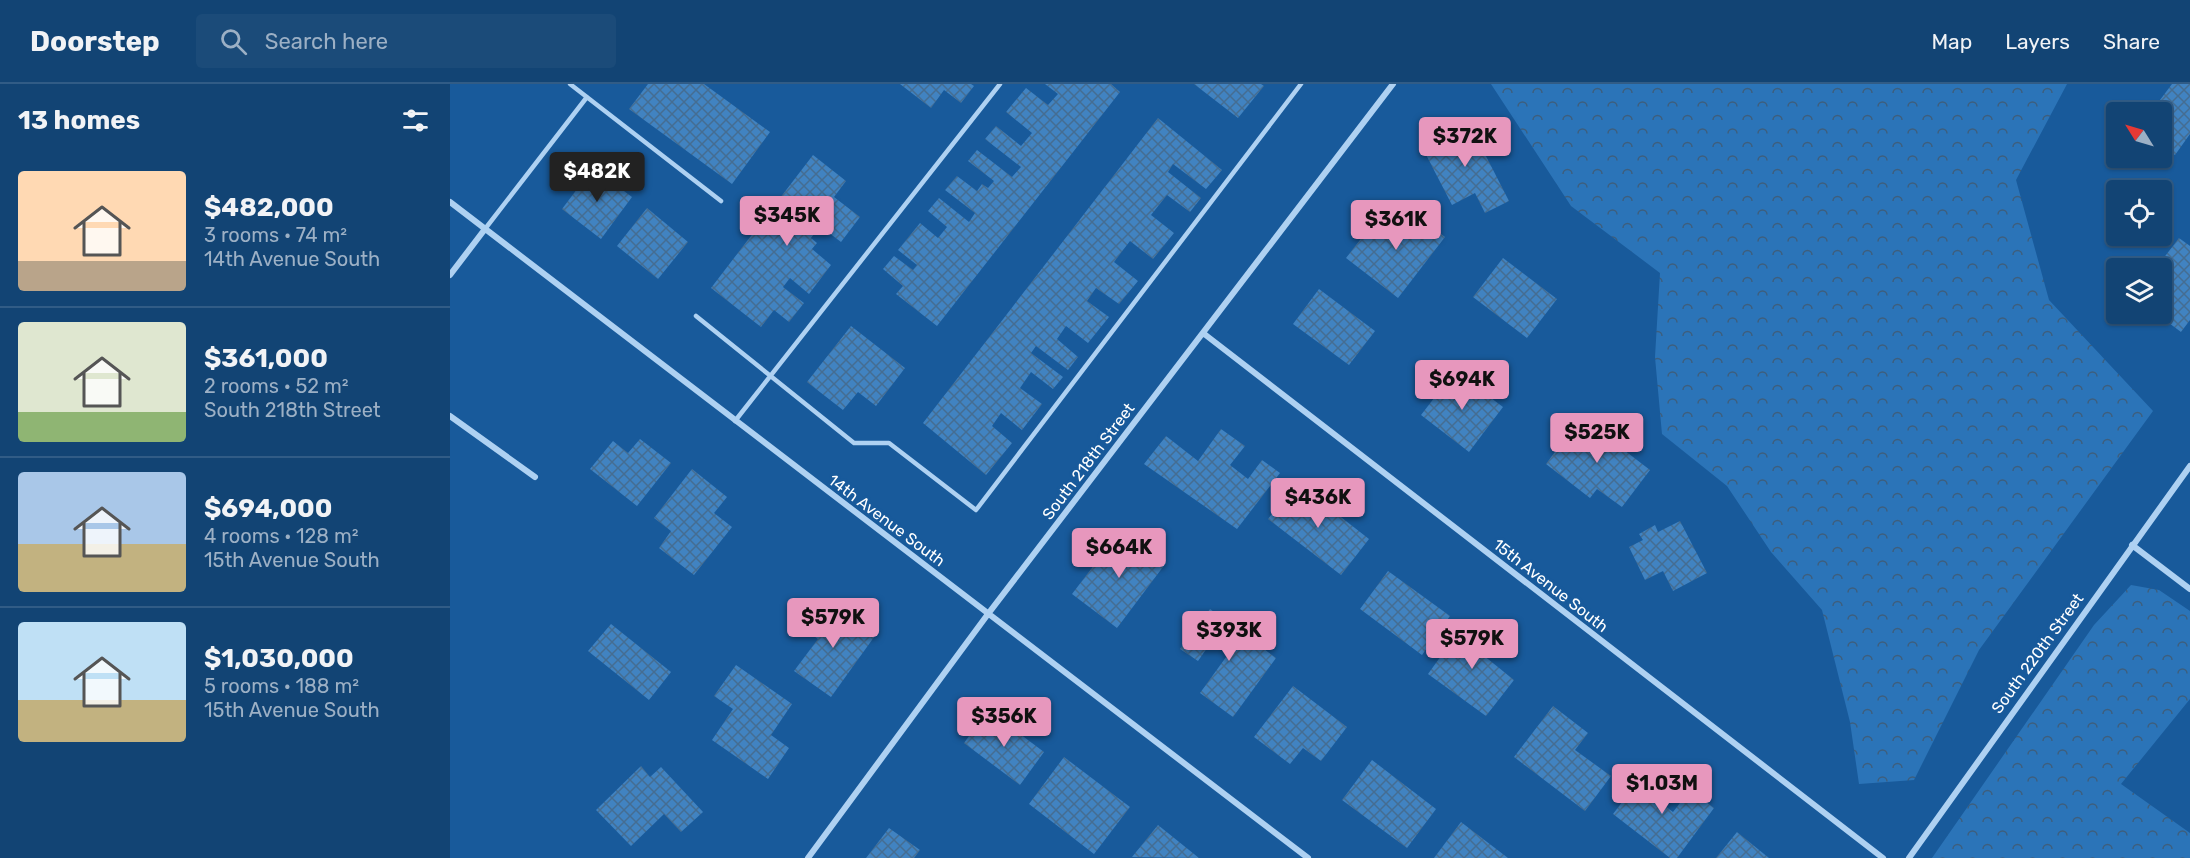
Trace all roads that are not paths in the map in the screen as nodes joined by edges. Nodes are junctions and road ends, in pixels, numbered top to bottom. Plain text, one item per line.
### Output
1 (570, 84) edge
2 (1000, 84) edge
3 (1301, 84) edge
4 (1393, 84) edge
5 (587, 97) junction
6 (721, 201) dead end
7 (450, 202) edge
8 (485, 229) junction
9 (450, 275) edge
10 (696, 316) dead end
11 (1203, 333) junction
12 (771, 375) junction
13 (450, 416) edge
14 (735, 421) junction
15 (2190, 466) edge
16 (535, 477) dead end
17 (2132, 545) junction
18 (2190, 589) edge
19 (988, 614) junction
20 (808, 858) edge
21 (1308, 858) edge
22 (1883, 858) edge
23 (1909, 858) edge

1 - 5 lane
2 - 12 lane
3 - 12 lane
4 - 11 street, South 218th Street
5 - 6 lane
5 - 8 lane
7 - 8 street, 14th Avenue South
8 - 9 street
8 - 14 street, 14th Avenue South
10 - 12 lane
11 - 19 street, South 218th Street
11 - 22 street, 15th Avenue South
12 - 14 lane
13 - 16 street
14 - 19 street, 14th Avenue South
15 - 17 street, South 220th Street
17 - 18 street
17 - 23 street, South 220th Street
19 - 20 street, South 218th Street
19 - 21 street, 14th Avenue South

